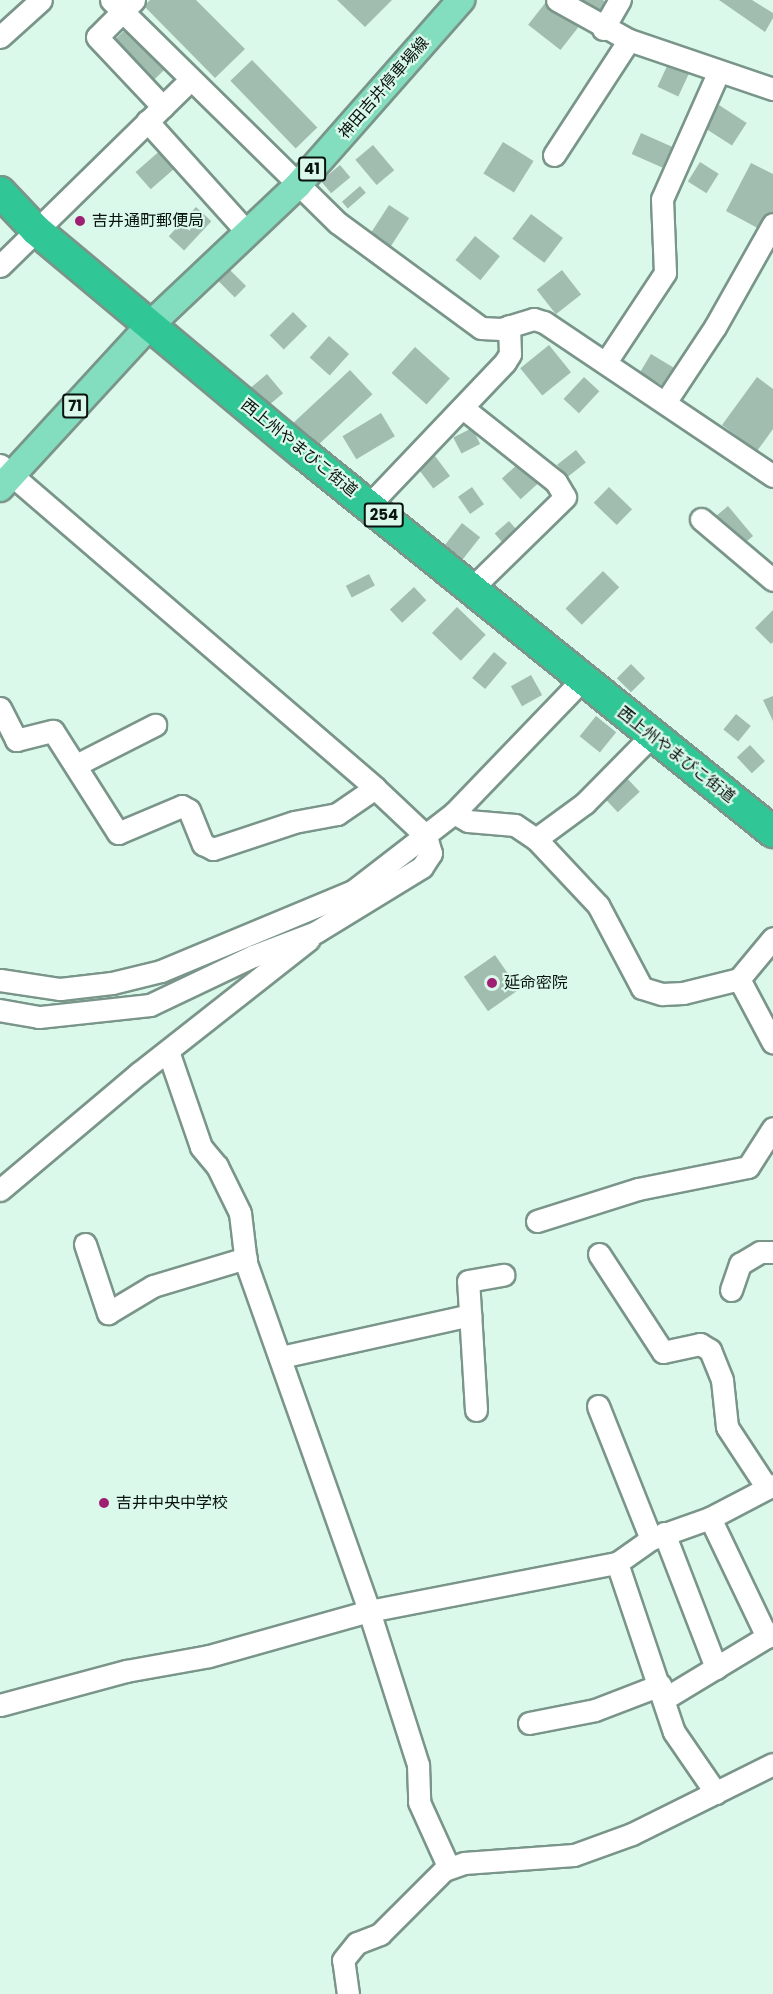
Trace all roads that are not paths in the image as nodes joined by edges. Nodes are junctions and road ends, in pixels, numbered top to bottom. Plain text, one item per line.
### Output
1 (41, 0) edge
2 (557, 0) edge
3 (620, 0) edge
4 (457, 1) edge
5 (123, 4) edge
6 (603, 29) junction
7 (0, 37) edge
8 (629, 40) junction
9 (719, 71) junction
10 (190, 80) junction
11 (773, 89) edge
12 (163, 106) junction
13 (147, 121) junction
14 (554, 155) dead end
15 (297, 185) junction
16 (0, 192) edge
17 (773, 224) edge
18 (36, 230) junction
19 (246, 231) junction
20 (0, 266) edge
21 (150, 325) junction
22 (509, 326) junction
23 (606, 362) junction
24 (666, 401) junction
25 (463, 408) junction
26 (4, 476) edge
27 (773, 477) edge
28 (370, 504) junction
29 (701, 519) dead end
30 (773, 580) edge
31 (473, 587) junction
32 (581, 681) junction
33 (0, 708) edge
34 (155, 725) dead end
35 (652, 735) junction
36 (76, 765) junction
37 (375, 788) junction
38 (454, 813) junction
39 (773, 832) edge
40 (426, 836) junction
41 (536, 839) junction
42 (316, 932) junction
43 (773, 938) edge
44 (739, 979) junction
45 (0, 980) edge
46 (0, 1010) edge
47 (773, 1042) edge
48 (169, 1053) junction
49 (773, 1128) edge
50 (0, 1190) edge
51 (537, 1221) dead end
52 (85, 1244) dead end
53 (773, 1252) edge
54 (599, 1254) dead end
55 (246, 1258) junction
56 (502, 1275) dead end
57 (732, 1290) dead end
58 (470, 1315) junction
59 (281, 1357) junction
60 (598, 1406) dead end
61 (476, 1410) dead end
62 (770, 1487) edge
63 (710, 1518) junction
64 (658, 1536) junction
65 (617, 1563) junction
66 (369, 1611) junction
67 (770, 1635) edge
68 (716, 1668) junction
69 (662, 1692) junction
70 (0, 1705) edge
71 (529, 1723) dead end
72 (773, 1764) edge
73 (716, 1792) junction
74 (449, 1868) junction
75 (348, 1994) edge

1 - 7 street
2 - 6 street
3 - 6 street
4 - 15 main road, 神田吉井停車場線 / 41
5 - 10 street
5 - 12 street
6 - 8 street
8 - 9 street
8 - 14 street
9 - 11 street
9 - 23 street
10 - 12 street
10 - 15 street
12 - 13 street
13 - 18 street
13 - 19 street
15 - 19 main road, 神田吉井停車場線 / 41
15 - 22 street
16 - 18 highway, 西上州やまびこ街道 / 254
17 - 24 street
18 - 20 street
18 - 21 highway, 西上州やまびこ街道 / 254
19 - 21 main road, 神田吉井停車場線 / 41
21 - 26 main road, 71
21 - 28 highway, 西上州やまびこ街道 / 254
22 - 23 street
22 - 25 street
23 - 24 street
24 - 27 street
25 - 28 street
25 - 31 street
26 - 37 street
28 - 31 highway, 西上州やまびこ街道 / 254
29 - 30 street
31 - 32 highway, 西上州やまびこ街道 / 254
32 - 35 highway, 西上州やまびこ街道 / 254
32 - 38 street
33 - 36 street
34 - 36 street
35 - 39 highway, 西上州やまびこ街道 / 254
35 - 41 street
36 - 37 street
37 - 40 street
38 - 40 street
38 - 41 street
40 - 42 street
40 - 45 street
41 - 44 street
42 - 46 street
42 - 48 street
43 - 44 street
44 - 47 street
48 - 50 street
48 - 55 street
49 - 51 street
52 - 55 street
53 - 57 street
54 - 62 street
55 - 59 street
56 - 58 street
58 - 59 street
58 - 61 street
59 - 66 street
60 - 64 street
62 - 63 street
63 - 64 street
63 - 67 street
64 - 65 street
64 - 68 street
65 - 66 street
65 - 69 street
66 - 70 street
66 - 74 street
67 - 68 street
68 - 69 street
69 - 71 street
69 - 73 street
72 - 73 street
73 - 74 street
74 - 75 street

